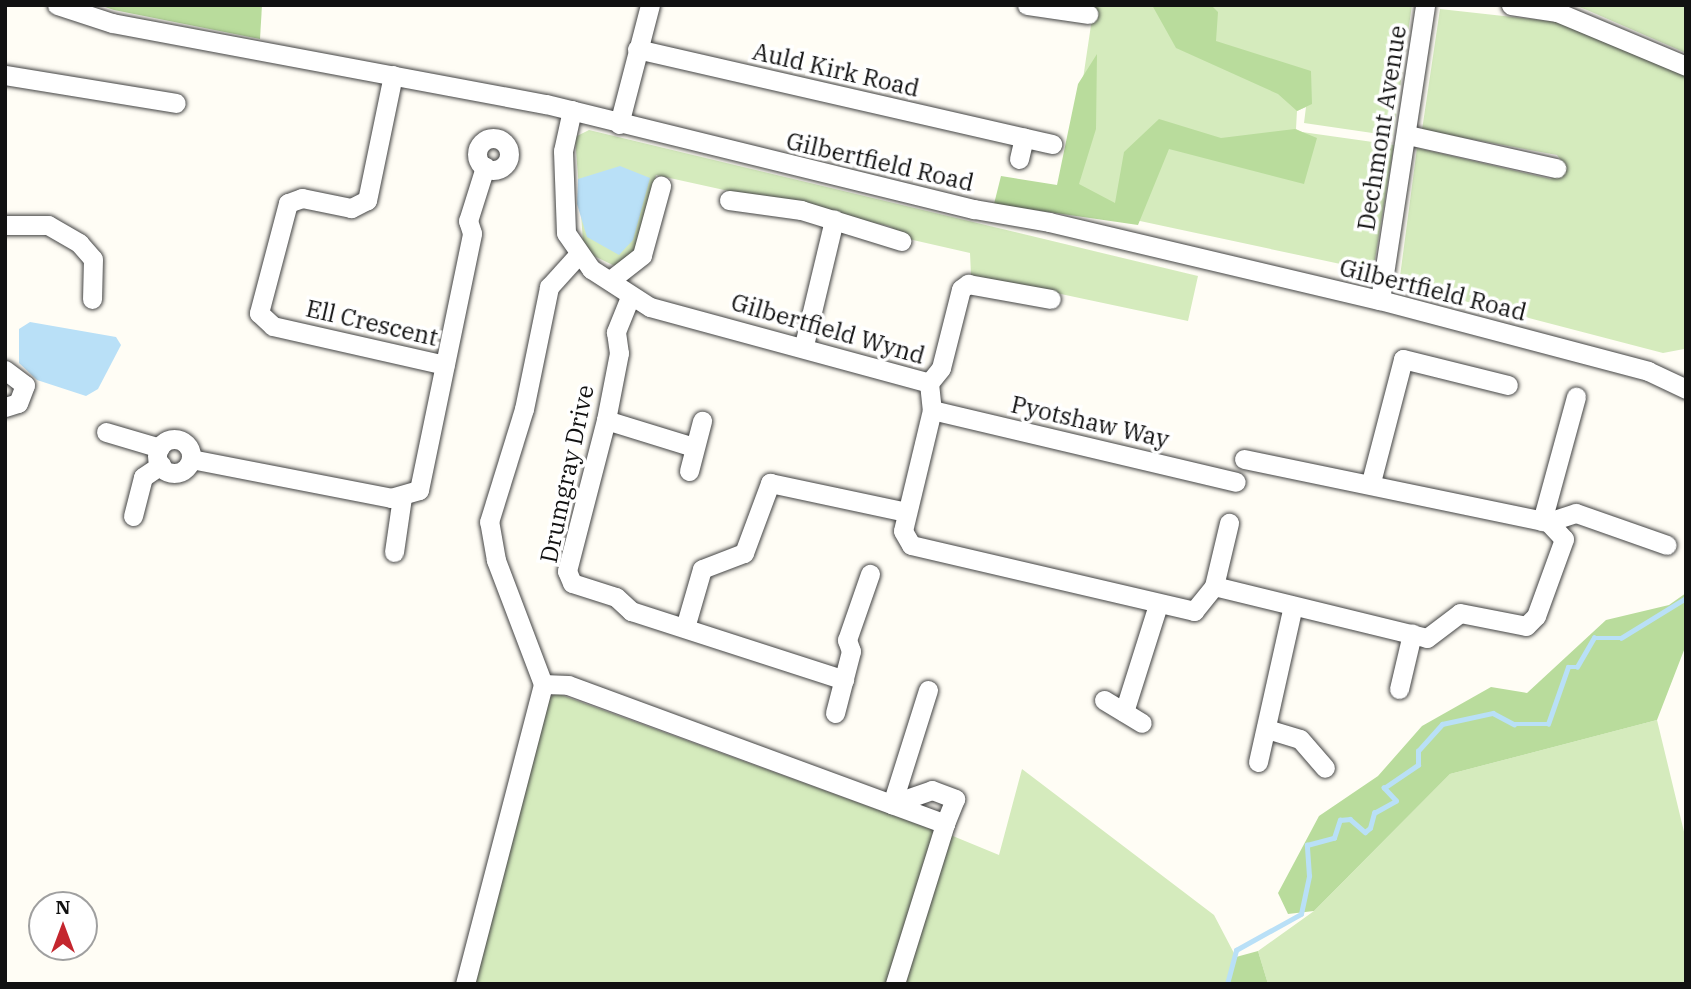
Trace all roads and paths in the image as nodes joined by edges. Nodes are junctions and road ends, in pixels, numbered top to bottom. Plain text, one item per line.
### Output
1 (57, 5) edge
2 (650, 5) edge
3 (1027, 5) edge
4 (1425, 5) edge
5 (1511, 5) edge
6 (1088, 14) dead end
7 (637, 49) junction
8 (1686, 66) edge
9 (5, 75) edge
10 (393, 75) junction
11 (164, 107) dead end
12 (572, 110) junction
13 (619, 124) junction
14 (1408, 135) junction
15 (1024, 138) junction
16 (1052, 144) dead end
17 (1019, 159) dead end
18 (485, 167) dead end
19 (1556, 168) dead end
20 (661, 186) dead end
21 (729, 200) dead end
22 (834, 220) junction
23 (5, 225) edge
24 (901, 241) dead end
25 (577, 256) junction
26 (613, 278) junction
27 (630, 297) junction
28 (92, 299) dead end
29 (1051, 299) dead end
30 (1380, 300) junction
31 (804, 345) junction
32 (445, 365) junction
33 (5, 370) edge
34 (929, 383) junction
35 (1508, 385) dead end
36 (1686, 389) edge
37 (1576, 397) dead end
38 (5, 407) edge
39 (932, 410) junction
40 (606, 419) junction
41 (702, 421) dead end
42 (106, 432) dead end
43 (694, 447) junction
44 (160, 456) junction
45 (1244, 458) dead end
46 (191, 459) junction
47 (689, 471) dead end
48 (1236, 482) dead end
49 (1371, 482) junction
50 (402, 497) junction
51 (907, 512) junction
52 (133, 516) dead end
53 (1545, 522) junction
54 (1229, 523) dead end
55 (1667, 545) dead end
56 (394, 552) dead end
57 (870, 574) dead end
58 (1213, 586) junction
59 (1158, 605) junction
60 (1293, 606) junction
61 (687, 624) junction
62 (1412, 634) junction
63 (844, 680) junction
64 (543, 684) junction
65 (928, 690) dead end
66 (1399, 690) dead end
67 (1104, 700) dead end
68 (1124, 712) junction
69 (835, 713) dead end
70 (1142, 723) dead end
71 (1267, 729) junction
72 (1258, 762) dead end
73 (1325, 768) dead end
74 (892, 804) junction
75 (945, 824) junction
76 (465, 984) edge
77 (895, 984) edge

1 - 10 street, Gilbertfield Road
2 - 7 street
3 - 6 street
4 - 14 street, Dechmont Avenue
5 - 8 street
7 - 13 street
7 - 15 street, Auld Kirk Road
9 - 11 street
10 - 12 street, Gilbertfield Road
10 - 32 street, Ell Crescent
12 - 13 street, Gilbertfield Road
12 - 25 street
13 - 30 street, Gilbertfield Road
14 - 19 street
14 - 30 street, Dechmont Avenue
15 - 16 street, Auld Kirk Road
15 - 17 street
18 - 32 street
20 - 26 street
21 - 22 street
22 - 24 street
22 - 31 street
23 - 28 street
25 - 26 street
25 - 64 street
26 - 27 street
27 - 31 street, Gilbertfield Wynd
27 - 40 street, Drumgray Drive
29 - 34 street
30 - 36 street, Gilbertfield Road
31 - 34 street, Gilbertfield Wynd
32 - 50 street, Ell Crescent
33 - 38 street
34 - 39 street, Gilbertfield Wynd
35 - 49 street
37 - 53 street
39 - 48 street, Pyotshaw Way
39 - 51 street, Gilbertfield Wynd
40 - 43 street
40 - 61 street, Drumgray Drive
41 - 43 street
42 - 44 street
43 - 47 street
44 - 46 street
44 - 46 street
44 - 52 street
45 - 49 street
46 - 50 street
49 - 53 street
50 - 56 street
51 - 59 street, Gilbertfield Wynd
51 - 61 street
53 - 55 street
53 - 62 street
54 - 58 street, Gilbertfield Wynd
57 - 63 street
58 - 59 street, Gilbertfield Wynd
58 - 60 street
59 - 68 street
60 - 62 street
60 - 71 street
61 - 63 street, Drumgray Drive
62 - 66 street
63 - 69 street
64 - 74 street
64 - 76 street
65 - 74 street
67 - 68 street
68 - 70 street
71 - 72 street
71 - 73 street
74 - 75 street
74 - 75 street
75 - 77 street

